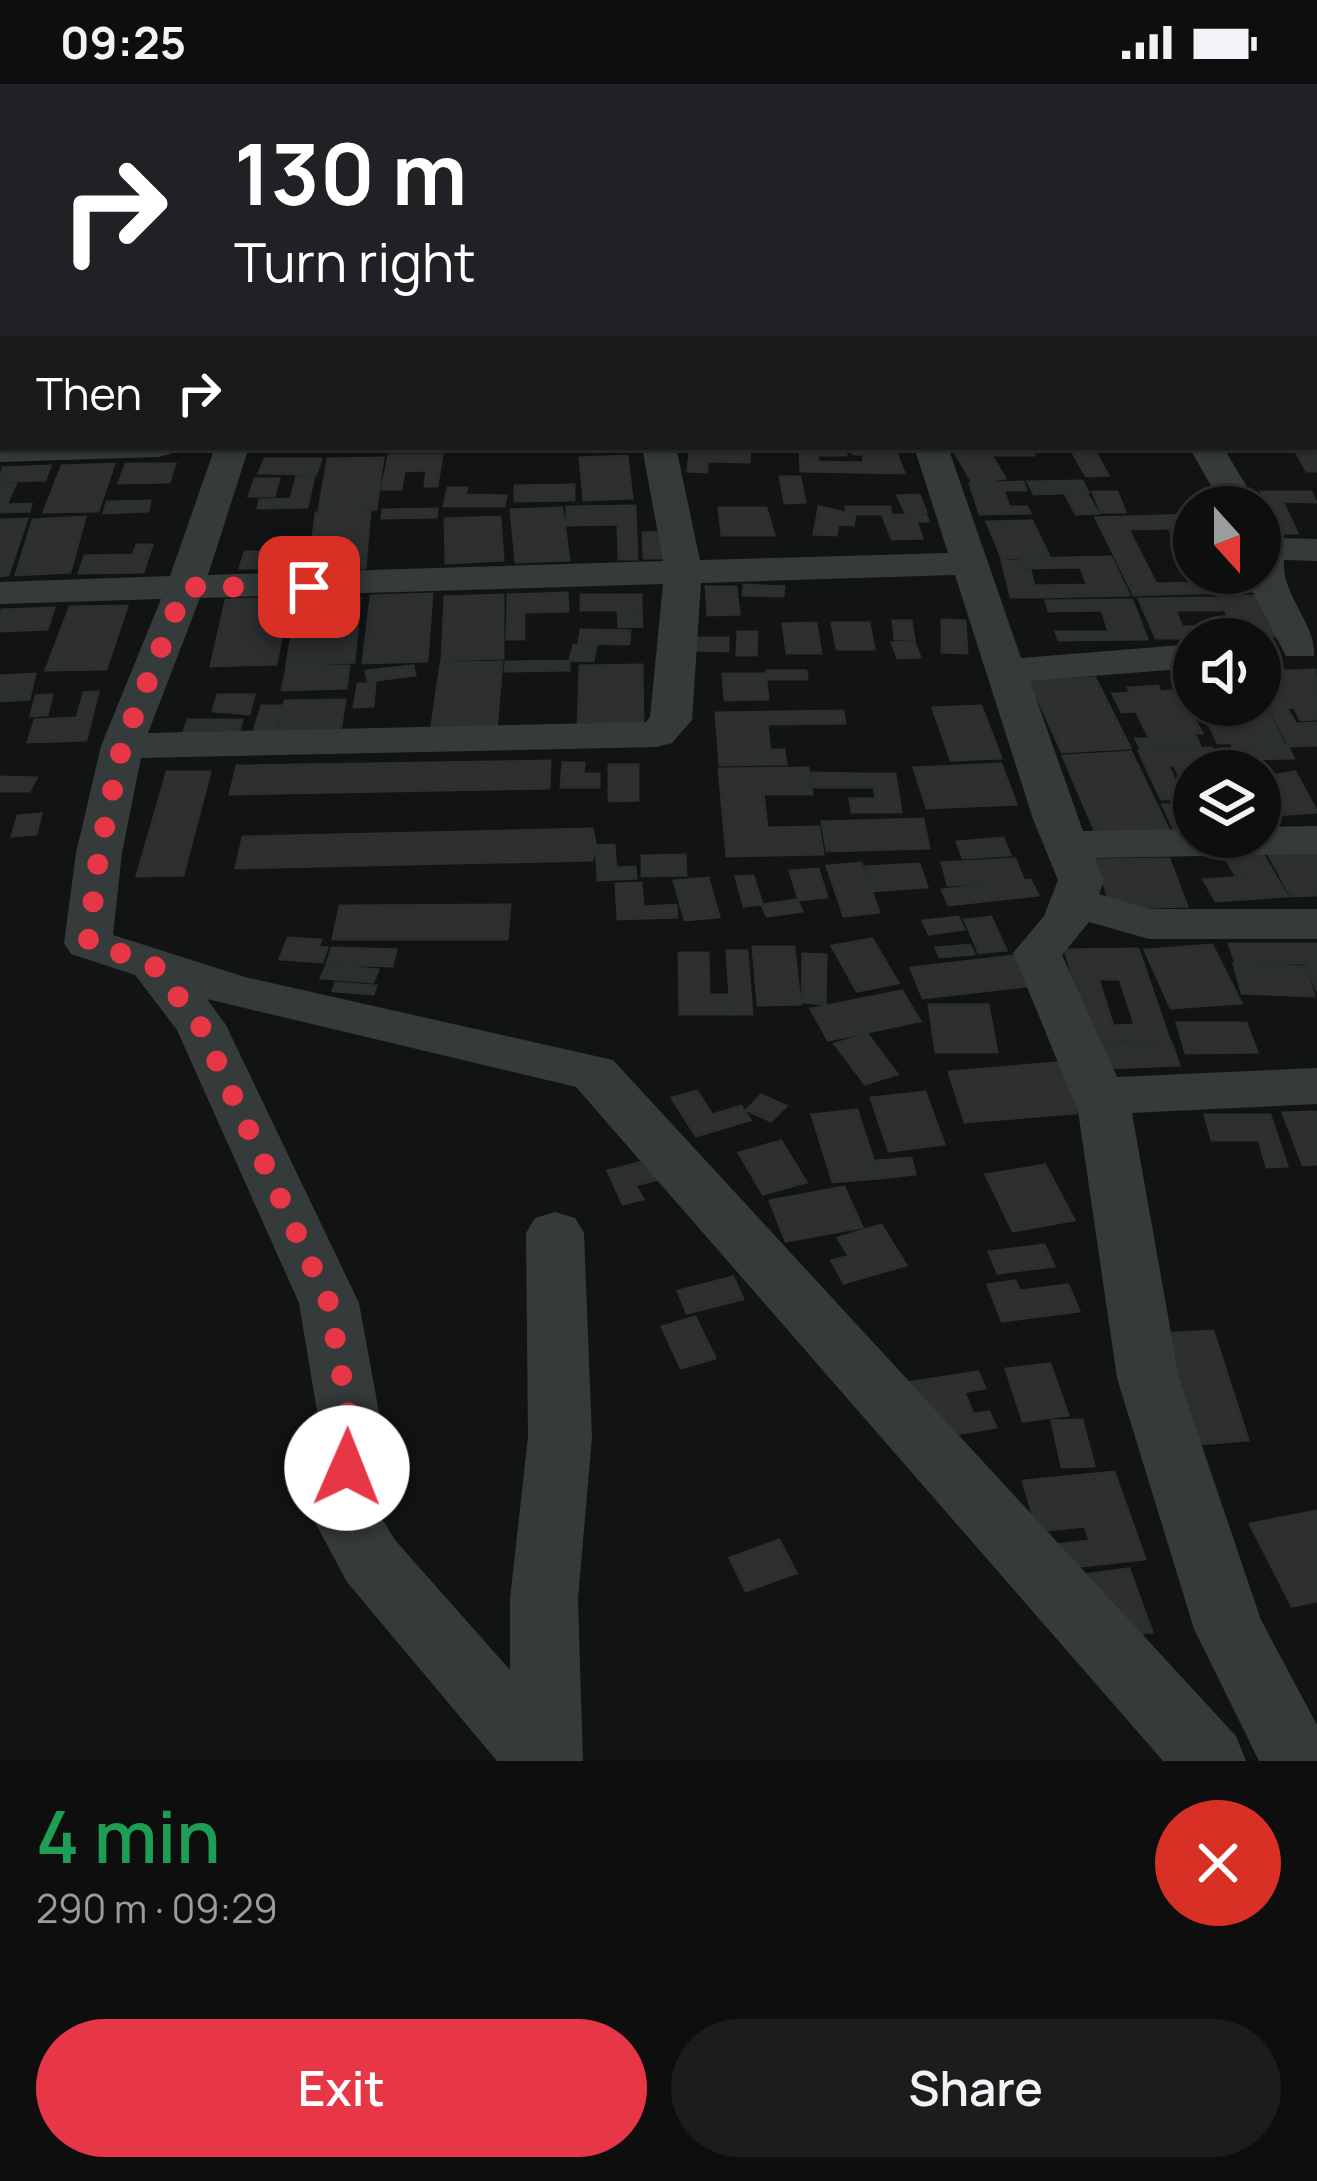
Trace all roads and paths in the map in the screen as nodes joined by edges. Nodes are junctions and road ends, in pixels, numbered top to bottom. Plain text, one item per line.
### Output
1 (63, 450) edge
2 (231, 450) edge
3 (660, 450) edge
4 (932, 450) edge
5 (1208, 450) edge
6 (0, 452) edge
7 (1229, 486) edge
8 (1281, 545) edge
9 (1317, 550) edge
10 (973, 563) junction
11 (683, 569) junction
12 (185, 587) junction
13 (0, 593) edge
14 (1275, 594) edge
15 (1309, 647) edge
16 (1173, 658) edge
17 (1009, 671) junction
18 (122, 746) junction
19 (1317, 840) edge
20 (1066, 845) junction
21 (1073, 902) junction
22 (1317, 924) edge
23 (152, 963) junction
24 (1317, 1086) edge
25 (1098, 1096) junction
26 (555, 1233) dead end
27 (545, 1761) edge
28 (1210, 1761) edge
29 (1297, 1761) edge

1 - 6 street
2 - 12 street
3 - 11 street
4 - 10 street
5 - 7 street
8 - 9 street
10 - 11 street
10 - 17 street
11 - 12 street
11 - 18 street
12 - 13 street
12 - 18 street
14 - 15 street
16 - 17 street
17 - 20 street
18 - 23 street
19 - 20 street
20 - 21 street
21 - 22 street
21 - 25 street
23 - 27 street
23 - 28 street
24 - 25 street
25 - 29 street
26 - 27 street

